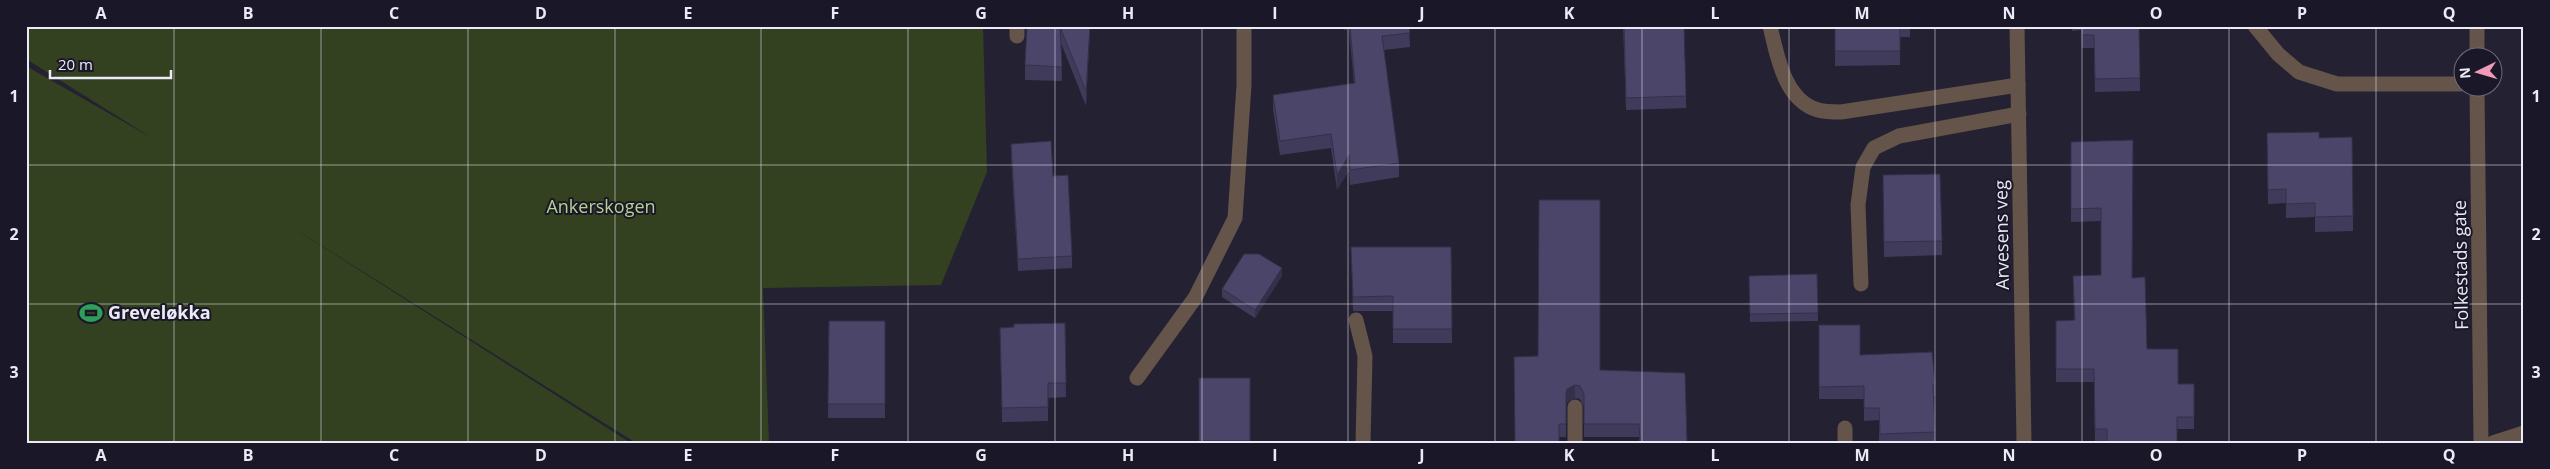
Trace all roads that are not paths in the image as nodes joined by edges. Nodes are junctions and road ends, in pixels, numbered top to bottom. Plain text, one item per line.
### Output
1 (1244, 26) edge
2 (1770, 26) edge
3 (2017, 26) edge
4 (2255, 26) edge
5 (2477, 26) edge
6 (2477, 48) edge
7 (2018, 84) junction
8 (2452, 84) edge
9 (2478, 98) edge
10 (2019, 114) junction
11 (1860, 284) dead end
12 (1356, 320) dead end
13 (1137, 378) dead end
14 (1575, 407) dead end
15 (2524, 433) edge
16 (1363, 443) edge
17 (1575, 443) edge
18 (2024, 443) edge
19 (2482, 443) edge
20 (2493, 443) edge

1 - 13 street
2 - 7 street
3 - 7 street, Arvesens veg
4 - 8 street
5 - 6 street
7 - 10 street, Arvesens veg
9 - 19 street, Folkestads gate
10 - 11 street
10 - 18 street, Arvesens veg
12 - 16 street
14 - 17 street
15 - 20 street

